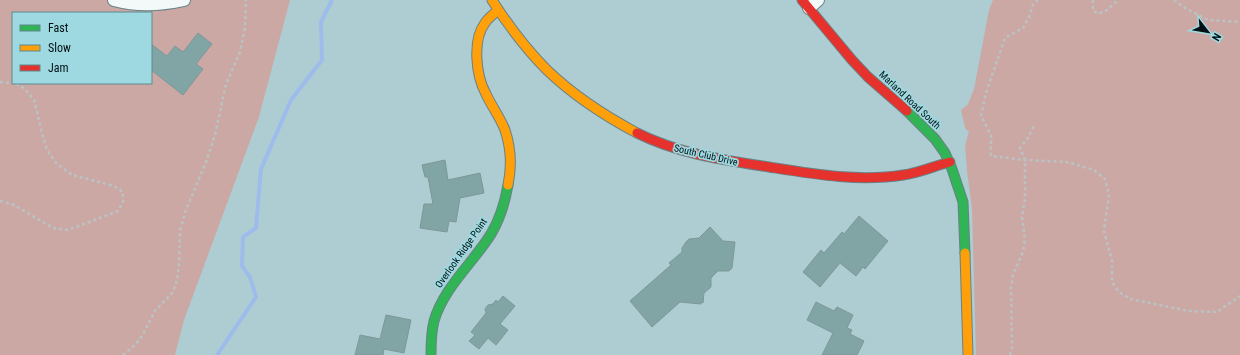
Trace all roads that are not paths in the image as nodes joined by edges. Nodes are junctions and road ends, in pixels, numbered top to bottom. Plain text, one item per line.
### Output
1 (114, 0) edge
2 (184, 0) edge
3 (492, 0) edge
4 (818, 0) edge
5 (806, 4) edge
6 (498, 10) junction
7 (950, 162) junction
8 (431, 355) edge
9 (968, 355) edge

1 - 2 street
3 - 6 street, South Club Drive
4 - 5 street
5 - 7 street, Marland Road South
6 - 7 street, South Club Drive
6 - 8 street, Overlook Ridge Point
7 - 9 street, Marland Road South

